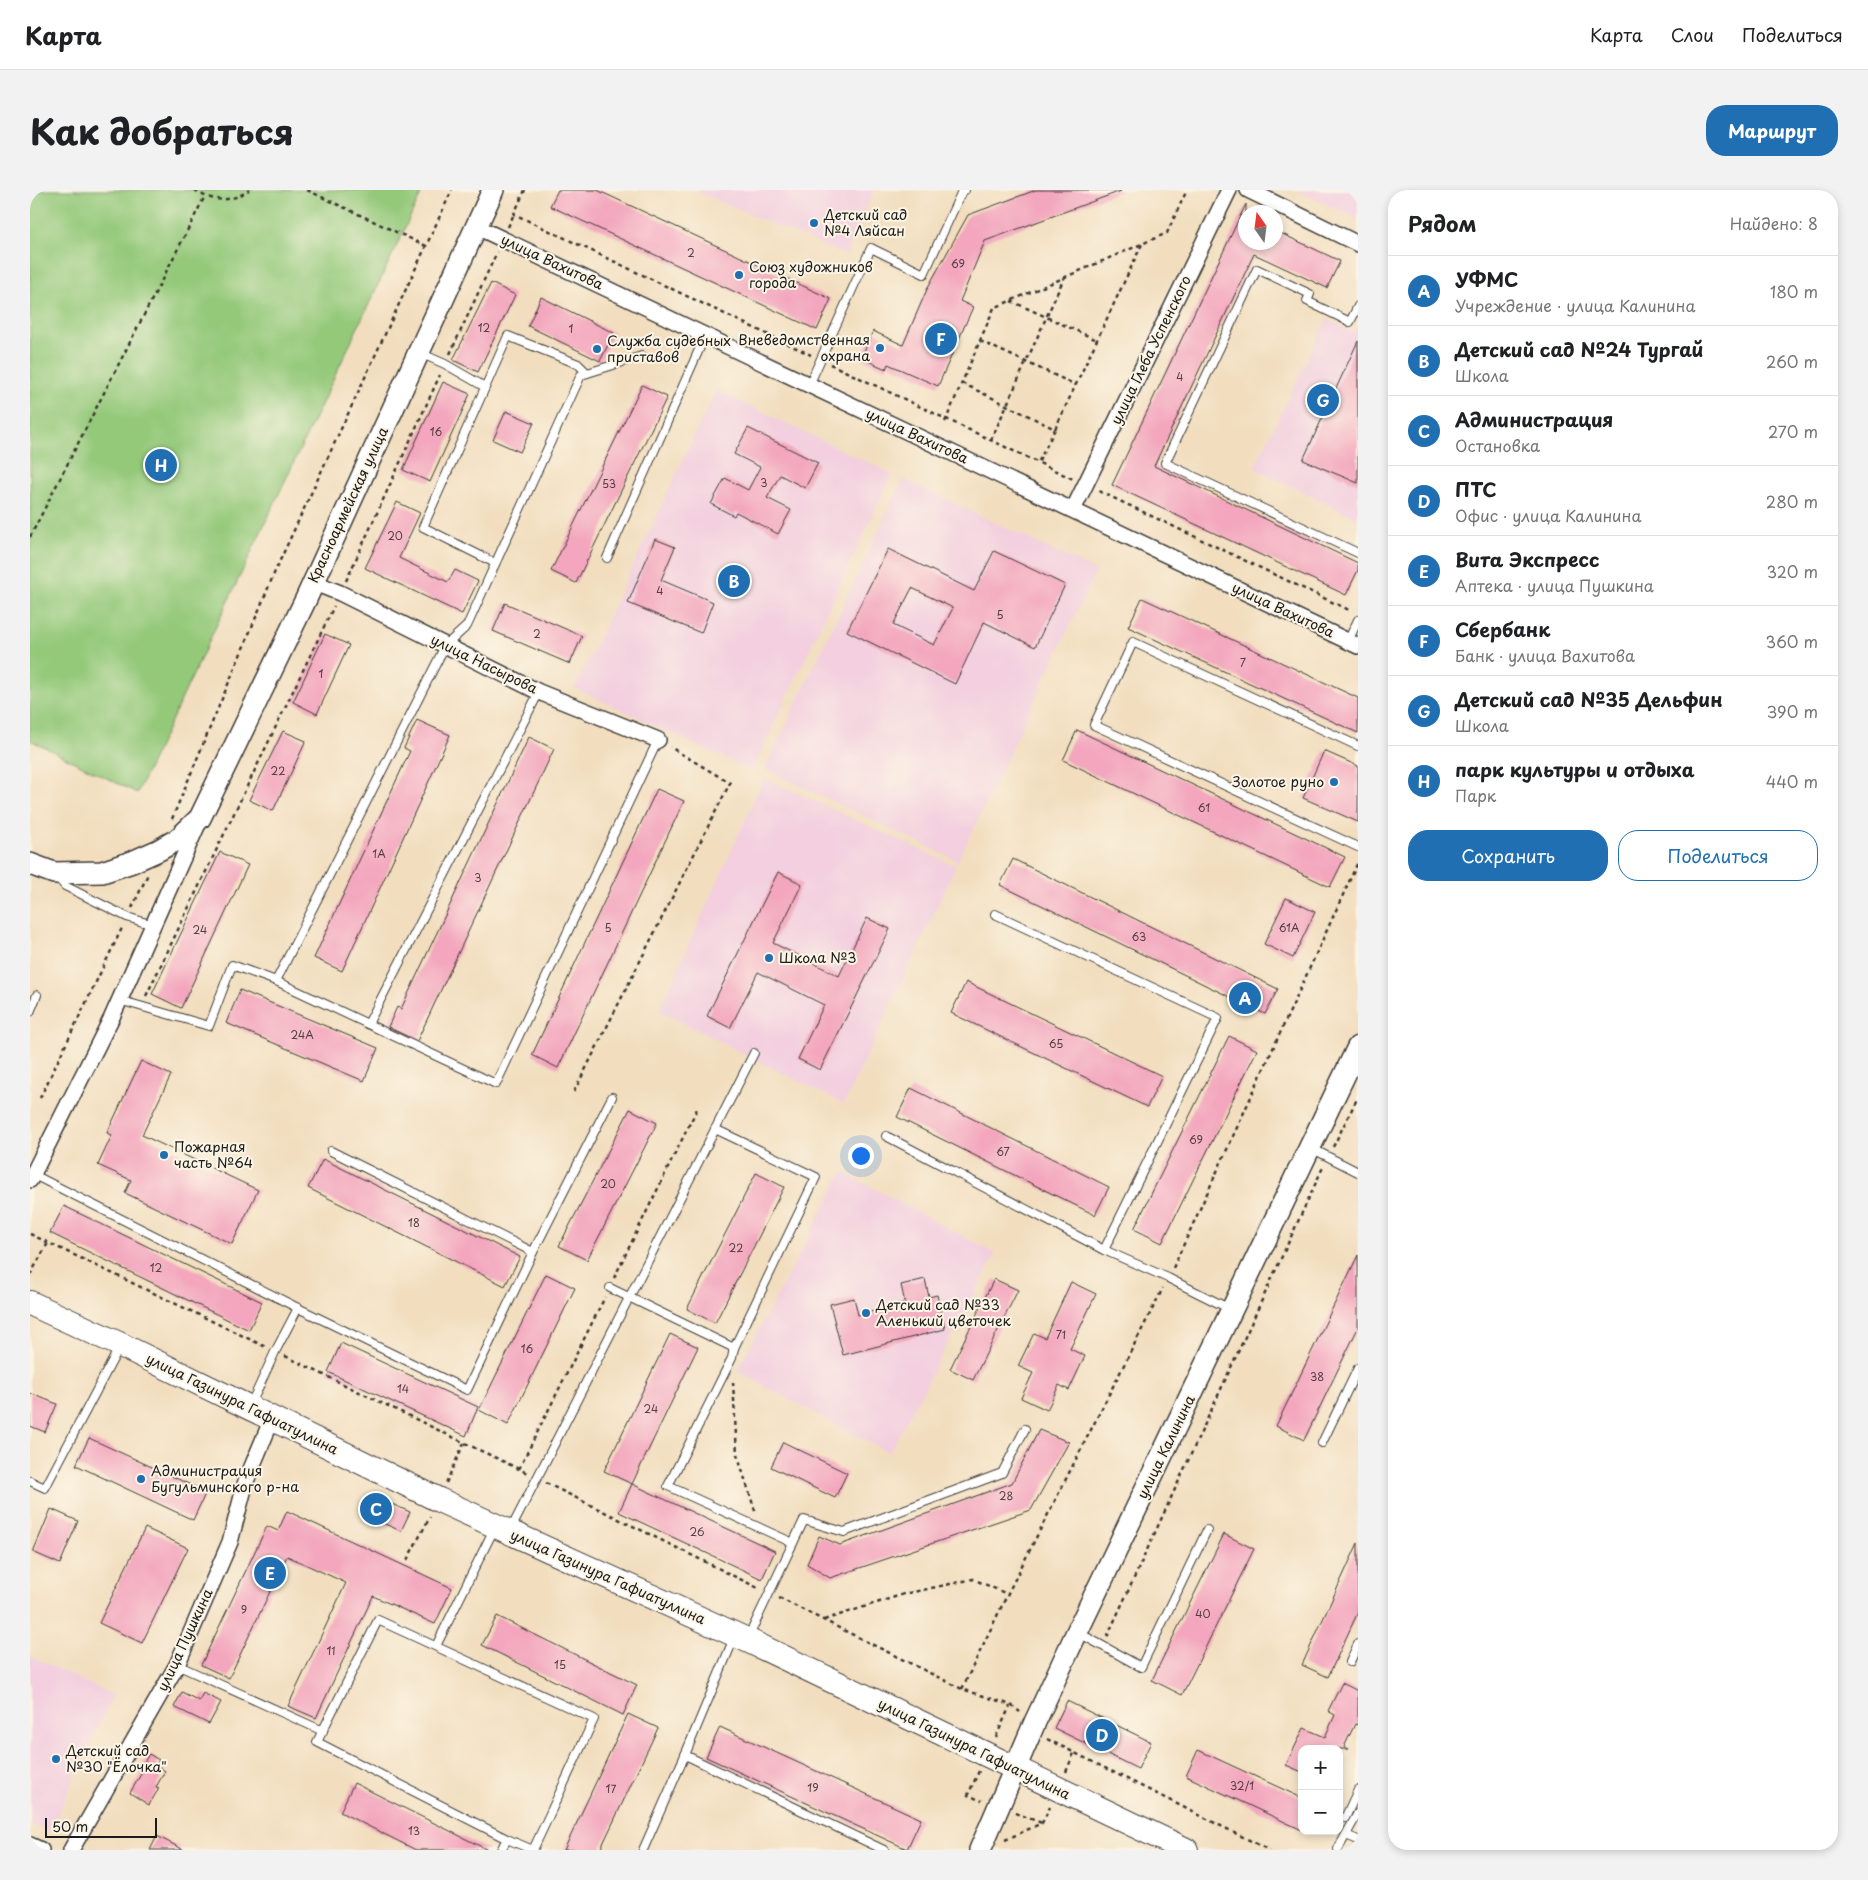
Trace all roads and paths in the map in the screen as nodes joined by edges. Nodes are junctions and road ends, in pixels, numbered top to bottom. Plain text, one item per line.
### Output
1 (195, 190) edge
2 (249, 190) edge
3 (307, 190) edge
4 (452, 190) edge
5 (493, 190) edge
6 (525, 190) edge
7 (965, 190) edge
8 (1187, 190) edge
9 (1229, 190) edge
10 (1248, 190) edge
11 (205, 196) junction
12 (514, 214) junction
13 (477, 227) junction
14 (503, 239) junction
15 (1143, 243) junction
16 (1358, 244) edge
17 (426, 246) junction
18 (1064, 278) junction
19 (1011, 301) junction
20 (1358, 306) edge
21 (1047, 316) junction
22 (706, 336) junction
23 (1097, 340) junction
24 (980, 341) junction
25 (419, 352) junction
26 (642, 356) dead end
27 (821, 360) junction
28 (1026, 362) junction
29 (445, 364) junction
30 (588, 372) junction
31 (962, 383) junction
32 (810, 385) junction
33 (1076, 385) junction
34 (486, 387) junction
35 (1007, 406) junction
36 (946, 421) junction
37 (1056, 428) junction
38 (991, 440) junction
39 (1038, 463) junction
40 (1085, 485) junction
41 (1073, 510) junction
42 (30, 537) edge
43 (1358, 553) edge
44 (607, 558) dead end
45 (496, 563) junction
46 (312, 582) junction
47 (340, 593) junction
48 (1358, 614) edge
49 (1358, 620) edge
50 (1353, 644) edge
51 (445, 646) junction
52 (539, 692) junction
53 (658, 740) junction
54 (1358, 746) edge
55 (200, 818) junction
56 (170, 823) dead end
57 (1358, 847) edge
58 (159, 850) junction
59 (30, 864) edge
60 (54, 873) junction
61 (995, 914) dead end
62 (127, 917) junction
63 (153, 925) junction
64 (276, 981) junction
65 (37, 995) dead end
66 (119, 1000) junction
67 (140, 1008) junction
68 (30, 1012) edge
69 (368, 1024) junction
70 (1358, 1046) edge
71 (754, 1053) dead end
72 (574, 1092) dead end
73 (612, 1097) dead end
74 (1358, 1097) edge
75 (40, 1098) dead end
76 (697, 1109) dead end
77 (715, 1129) junction
78 (886, 1136) dead end
79 (331, 1151) dead end
80 (1319, 1152) junction
81 (1358, 1172) edge
82 (31, 1176) edge
83 (48, 1243) dead end
84 (1104, 1250) junction
85 (533, 1252) junction
86 (30, 1275) edge
87 (610, 1288) junction
88 (629, 1298) junction
89 (30, 1303) edge
90 (298, 1308) junction
91 (1232, 1310) junction
92 (121, 1345) junction
93 (734, 1348) junction
94 (732, 1358) junction
95 (1358, 1368) edge
96 (250, 1407) junction
97 (272, 1418) junction
98 (1025, 1429) dead end
99 (1322, 1443) dead end
100 (537, 1478) junction
101 (30, 1481) edge
102 (761, 1527) junction
103 (502, 1530) junction
104 (1208, 1530) dead end
105 (793, 1542) junction
106 (769, 1593) junction
107 (1007, 1594) dead end
108 (824, 1620) junction
109 (1077, 1632) junction
110 (741, 1638) junction
111 (1358, 1644) edge
112 (436, 1646) junction
113 (1103, 1646) junction
114 (1350, 1662) dead end
115 (177, 1665) junction
116 (1035, 1722) junction
117 (323, 1731) junction
118 (1074, 1753) junction
119 (685, 1755) junction
120 (1014, 1769) junction
121 (1059, 1790) junction
122 (1358, 1790) edge
123 (1358, 1813) edge
124 (1344, 1818) dead end
125 (1358, 1832) edge
126 (1347, 1833) junction
127 (507, 1839) junction
128 (1358, 1840) edge
129 (30, 1845) edge
130 (989, 1847) edge
131 (42, 1850) edge
132 (71, 1850) edge
133 (501, 1850) edge
134 (533, 1850) edge
135 (643, 1850) edge
136 (884, 1850) edge
137 (1186, 1850) edge
138 (1269, 1850) edge
139 (1339, 1850) edge

1 - 11 path
2 - 11 path
3 - 17 path
4 - 17 path
5 - 13 street, Красноармейская улица
6 - 12 path
7 - 27 lane
8 - 15 path
9 - 40 street, улица Глеба Успенского
10 - 16 street
11 - 42 path
12 - 14 path
12 - 27 path
13 - 14 street, улица Вахитова
13 - 25 street, Красноармейская улица
14 - 22 street, улица Вахитова
14 - 29 path
15 - 18 path
15 - 23 path
17 - 56 path
18 - 19 path
18 - 21 path
19 - 21 path
19 - 24 path
20 - 43 lane
21 - 23 path
21 - 28 path
22 - 32 street, улица Вахитова
22 - 44 lane
23 - 33 path
24 - 28 path
24 - 31 path
25 - 29 lane
25 - 46 street, Красноармейская улица
26 - 30 lane
27 - 32 lane
27 - 36 path
28 - 33 path
28 - 35 path
29 - 34 lane
29 - 47 path
30 - 34 lane
30 - 45 lane
31 - 35 path
31 - 36 path
32 - 41 street, улица Вахитова
33 - 37 path
34 - 45 lane
35 - 37 path
35 - 38 path
36 - 38 path
37 - 39 path
38 - 39 path
39 - 40 path
40 - 41 street, улица Глеба Успенского
40 - 48 path
41 - 50 street, улица Вахитова
45 - 51 lane
46 - 47 street, улица Насырова
46 - 55 street, Красноармейская улица
47 - 51 street, улица Насырова
47 - 67 path
49 - 50 lane
51 - 52 street, улица Насырова
51 - 64 lane
52 - 53 street, улица Насырова
52 - 69 lane
53 - 69 lane
53 - 72 path
54 - 57 lane
55 - 58 street
55 - 63 street
58 - 60 street
58 - 62 path
59 - 60 street
60 - 62 lane
61 - 84 lane
62 - 63 lane
62 - 75 path
63 - 66 street
64 - 67 lane
64 - 69 lane
65 - 68 lane
66 - 67 lane
66 - 82 street
70 - 80 street, улица Калинина
71 - 77 lane
73 - 85 lane
74 - 80 path
76 - 87 path
77 - 88 lane
77 - 93 lane
78 - 84 lane
79 - 85 lane
80 - 81 lane
80 - 91 street, улица Калинина
80 - 113 path
82 - 90 lane
83 - 86 path
84 - 91 lane
85 - 90 lane
87 - 88 lane
87 - 100 path
88 - 93 lane
88 - 100 lane
89 - 92 main road, улица Газинура Гафиатуллина
90 - 96 lane
91 - 109 street, улица Калинина
92 - 96 main road, улица Газинура Гафиатуллина
92 - 101 lane
93 - 94 lane
94 - 102 path
94 - 102 lane
95 - 99 lane
96 - 97 main road, улица Газинура Гафиатуллина
97 - 103 main road, улица Газинура Гафиатуллина
97 - 115 street, улица Пушкина
98 - 105 lane
100 - 103 lane
100 - 106 path
102 - 105 lane
103 - 110 main road, улица Газинура Гафиатуллина
103 - 112 lane
104 - 113 lane
105 - 106 lane
106 - 108 path
106 - 110 lane
107 - 108 path
108 - 116 path
109 - 113 lane
109 - 116 street, улица Калинина
110 - 119 lane
110 - 120 main road, улица Газинура Гафиатуллина
111 - 114 lane
112 - 117 lane
112 - 134 lane
115 - 117 lane
115 - 132 street, улица Пушкина
116 - 118 path
116 - 120 street, улица Калинина
117 - 127 lane
118 - 121 path
118 - 138 path
119 - 135 lane
119 - 136 lane
120 - 121 main road, улица Газинура Гафиатуллина
120 - 130 street, улица Калинина
121 - 130 path
121 - 137 main road, улица Газинура Гафиатуллина
122 - 124 lane
123 - 126 lane
125 - 126 lane
126 - 128 lane
126 - 139 lane
127 - 133 lane
127 - 134 lane
129 - 131 street

